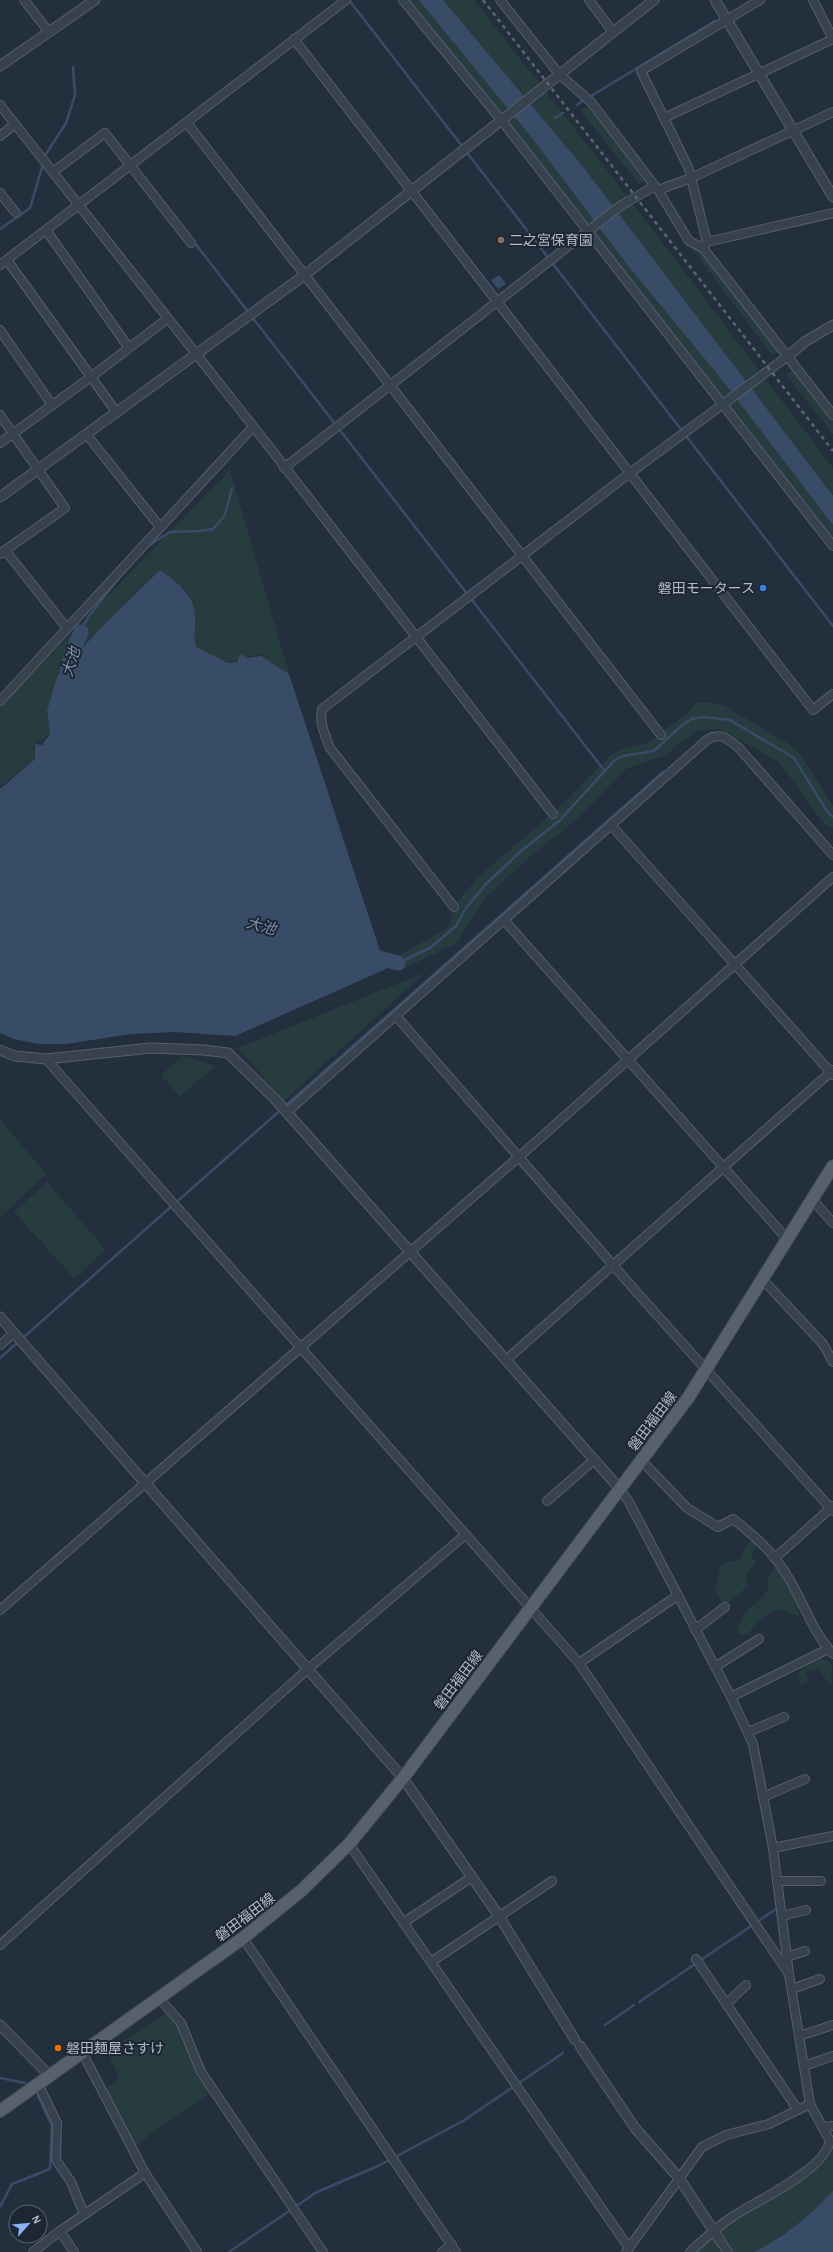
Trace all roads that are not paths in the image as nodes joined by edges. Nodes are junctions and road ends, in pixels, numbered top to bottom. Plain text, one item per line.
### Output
1 (24, 0) edge
2 (96, 0) edge
3 (403, 0) edge
4 (500, 0) edge
5 (589, 0) edge
6 (654, 0) edge
7 (715, 0) edge
8 (760, 0) edge
9 (813, 0) edge
10 (343, 2) edge
11 (726, 20) junction
12 (49, 32) junction
13 (613, 32) junction
14 (294, 39) junction
15 (832, 41) edge
16 (0, 66) edge
17 (760, 73) junction
18 (560, 74) junction
19 (0, 105) edge
20 (833, 112) edge
21 (664, 118) junction
22 (504, 119) junction
23 (187, 123) junction
24 (15, 124) junction
25 (794, 130) junction
26 (0, 136) edge
27 (131, 166) junction
28 (53, 172) junction
29 (691, 178) junction
30 (656, 188) junction
31 (412, 191) junction
32 (0, 193) edge
33 (833, 197) edge
34 (78, 206) junction
35 (16, 213) dead end
36 (833, 213) edge
37 (46, 230) junction
38 (590, 230) junction
39 (190, 243) dead end
40 (705, 245) junction
41 (3, 262) edge
42 (306, 274) junction
43 (498, 302) junction
44 (167, 319) junction
45 (833, 325) edge
46 (0, 330) edge
47 (129, 348) junction
48 (194, 354) junction
49 (788, 356) junction
50 (91, 377) junction
51 (389, 385) junction
52 (725, 404) junction
53 (52, 405) junction
54 (830, 405) edge
55 (117, 413) junction
56 (0, 415) edge
57 (833, 415) edge
58 (253, 427) junction
59 (13, 434) junction
60 (87, 435) junction
61 (0, 443) edge
62 (284, 468) junction
63 (39, 470) junction
64 (630, 473) junction
65 (0, 497) edge
66 (160, 527) junction
67 (833, 546) edge
68 (3, 552) edge
69 (522, 557) junction
70 (66, 627) junction
71 (415, 638) junction
72 (833, 694) edge
73 (0, 701) edge
74 (661, 735) dead end
75 (553, 814) dead end
76 (611, 825) junction
77 (833, 855) edge
78 (833, 877) edge
79 (454, 906) dead end
80 (504, 920) junction
81 (735, 964) junction
82 (396, 1016) junction
83 (0, 1050) edge
84 (46, 1059) junction
85 (628, 1060) junction
86 (832, 1072) edge
87 (287, 1112) junction
88 (520, 1156) junction
89 (833, 1166) edge
90 (723, 1168) junction
91 (812, 1200) junction
92 (833, 1223) edge
93 (787, 1239) junction
94 (410, 1252) junction
95 (613, 1264) junction
96 (762, 1279) junction
97 (0, 1317) edge
98 (14, 1333) junction
99 (0, 1345) edge
100 (300, 1347) junction
101 (506, 1360) junction
102 (833, 1362) edge
103 (707, 1368) junction
104 (594, 1460) junction
105 (641, 1460) junction
106 (146, 1483) junction
107 (620, 1489) junction
108 (547, 1500) dead end
109 (832, 1509) edge
110 (465, 1535) junction
111 (775, 1558) junction
112 (677, 1596) junction
113 (725, 1607) dead end
114 (531, 1608) junction
115 (0, 1610) edge
116 (695, 1630) junction
117 (759, 1640) dead end
118 (830, 1652) edge
119 (579, 1663) junction
120 (715, 1667) junction
121 (308, 1668) junction
122 (731, 1697) junction
123 (784, 1717) dead end
124 (748, 1732) junction
125 (403, 1778) junction
126 (805, 1779) dead end
127 (763, 1797) junction
128 (833, 1836) edge
129 (349, 1844) junction
130 (773, 1848) junction
131 (472, 1877) junction
132 (552, 1881) dead end
133 (777, 1881) junction
134 (821, 1881) dead end
135 (806, 1910) dead end
136 (499, 1916) junction
137 (782, 1916) junction
138 (403, 1923) junction
139 (243, 1938) junction
140 (0, 1945) edge
141 (805, 1951) dead end
142 (787, 1957) junction
143 (430, 1962) junction
144 (698, 1962) dead end
145 (789, 1974) junction
146 (820, 1979) dead end
147 (746, 1985) dead end
148 (792, 1989) junction
149 (159, 1998) junction
150 (726, 2004) junction
151 (0, 2025) edge
152 (833, 2025) edge
153 (799, 2036) junction
154 (82, 2054) junction
155 (833, 2056) edge
156 (804, 2066) junction
157 (50, 2076) junction
158 (38, 2084) junction
159 (810, 2104) junction
160 (798, 2110) junction
161 (0, 2111) edge
162 (833, 2126) edge
163 (822, 2127) junction
164 (145, 2173) junction
165 (679, 2178) junction
166 (84, 2214) junction
167 (712, 2230) junction
168 (60, 2231) junction
169 (721, 2242) joint
170 (454, 2249) edge
171 (627, 2250) edge
172 (33, 2252) edge
173 (74, 2252) edge
174 (197, 2252) edge
175 (323, 2252) edge
176 (442, 2252) edge
177 (690, 2252) edge
178 (728, 2252) edge

1 - 12 street
2 - 12 street
3 - 22 street
4 - 18 street
5 - 13 street
6 - 13 street
7 - 11 street
8 - 11 street
9 - 15 street
10 - 14 street
11 - 17 street
11 - 21 street
12 - 16 street
13 - 18 street
14 - 23 street
14 - 31 street
15 - 17 street
17 - 21 street
17 - 25 street
18 - 22 street
18 - 30 street
19 - 24 street
20 - 25 street
21 - 29 street
22 - 31 street
22 - 38 street
23 - 27 street
23 - 42 street
24 - 26 street
24 - 28 street
25 - 29 street
25 - 33 street
27 - 28 street
27 - 34 street
27 - 39 street
28 - 34 street
29 - 30 street
29 - 40 street
30 - 38 street
30 - 40 street
31 - 42 street
31 - 43 street
32 - 35 street
34 - 37 street
34 - 44 street
36 - 40 street
37 - 41 street
37 - 47 street
38 - 43 street
38 - 52 street
40 - 49 street
41 - 50 street
42 - 48 street
42 - 51 street
43 - 51 street
43 - 64 street
44 - 47 street
44 - 48 street
45 - 49 street
46 - 53 street
47 - 50 street
48 - 55 street
48 - 58 street
49 - 52 street
49 - 54 street
50 - 53 street
50 - 55 street
51 - 62 street
51 - 69 street
52 - 64 street
52 - 67 street
53 - 59 street
54 - 57 street
55 - 60 street
56 - 59 street
58 - 62 street
58 - 66 street
59 - 61 street
59 - 63 street
60 - 63 street
60 - 66 street
62 - 71 street
63 - 65 street
63 - 68 street
64 - 69 street
64 - 72 street
66 - 70 street
68 - 70 street
69 - 71 street
69 - 74 street
70 - 73 street
71 - 75 street
71 - 79 street
76 - 77 street
76 - 80 street
76 - 81 street
78 - 81 street
80 - 82 street
80 - 85 street
81 - 85 street
81 - 86 street
82 - 87 street
82 - 88 street
83 - 84 street
84 - 87 street
84 - 100 street
85 - 88 street
85 - 90 street
86 - 90 street
87 - 94 street
88 - 94 street
88 - 95 street
89 - 91 main road, 磐田福田線
90 - 93 street
90 - 95 street
91 - 92 street
91 - 93 main road, 磐田福田線
93 - 96 main road, 磐田福田線
94 - 100 street
94 - 101 street
95 - 101 street
95 - 103 street
96 - 102 street
96 - 103 main road, 磐田福田線
97 - 98 street
98 - 99 street
98 - 106 street
100 - 106 street
100 - 110 street
101 - 104 street
103 - 105 main road, 磐田福田線
103 - 109 street
104 - 107 street
104 - 108 street
105 - 107 main road, 磐田福田線
105 - 111 street
106 - 115 street
106 - 121 street
107 - 112 street
107 - 114 main road, 磐田福田線
109 - 111 street
110 - 114 street
110 - 121 street
111 - 118 street
112 - 116 street
112 - 119 street
113 - 116 street
114 - 119 street
114 - 125 main road, 磐田福田線
116 - 120 street
117 - 120 street
118 - 122 street
119 - 145 street
120 - 122 street
121 - 125 street
121 - 140 street
122 - 124 street
123 - 124 street
124 - 127 street
125 - 129 main road, 磐田福田線
125 - 131 street
126 - 127 street
127 - 130 street
128 - 130 street
129 - 138 street
129 - 139 main road, 磐田福田線
130 - 133 street
131 - 136 street
131 - 138 street
132 - 136 street
133 - 134 street
133 - 137 street
135 - 137 street
136 - 143 street
136 - 165 street
137 - 142 street
138 - 143 street
139 - 149 main road, 磐田福田線
139 - 170 street
141 - 142 street
142 - 145 street
143 - 171 street
144 - 150 street
145 - 148 street
146 - 148 street
147 - 150 street
148 - 153 street
149 - 154 main road, 磐田福田線
149 - 175 street
150 - 160 street
151 - 157 street
152 - 153 street
153 - 156 street
154 - 157 main road, 磐田福田線
154 - 164 street
155 - 156 street
156 - 159 street
157 - 158 main road, 磐田福田線
158 - 161 main road, 磐田福田線
158 - 166 street
159 - 160 street
159 - 163 street
160 - 165 street
162 - 163 street
163 - 167 street
164 - 166 street
164 - 174 street
165 - 167 street
165 - 171 street
166 - 168 street
167 - 169 street
167 - 177 street
168 - 172 street
168 - 173 street
169 - 178 street
170 - 176 street

